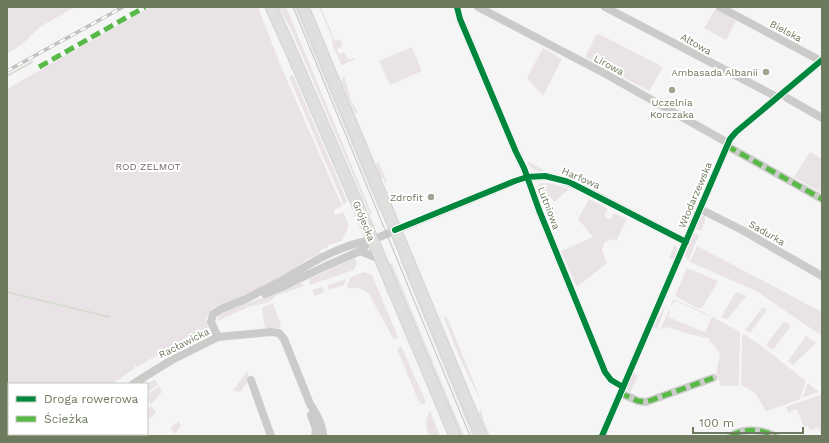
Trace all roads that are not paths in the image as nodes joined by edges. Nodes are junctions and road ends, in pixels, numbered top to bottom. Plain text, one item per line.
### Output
1 (271, 7) edge
2 (303, 7) edge
3 (457, 7) edge
4 (478, 7) edge
5 (605, 7) edge
6 (720, 7) edge
7 (821, 60) edge
8 (779, 95) junction
9 (822, 118) edge
10 (728, 144) junction
11 (527, 177) junction
12 (822, 199) edge
13 (700, 209) junction
14 (395, 230) junction
15 (372, 240) junction
16 (686, 242) junction
17 (360, 251) junction
18 (380, 259) junction
19 (822, 276) edge
20 (242, 301) junction
21 (218, 337) junction
22 (713, 378) dead end
23 (251, 380) dead end
24 (135, 383) edge
25 (622, 390) junction
26 (310, 404) junction
27 (271, 436) edge
28 (315, 436) edge
29 (323, 436) edge
30 (455, 436) edge
31 (481, 436) edge
32 (602, 436) edge
33 (731, 436) edge
34 (775, 436) edge

1 - 15 main road, Grójecka
2 - 14 main road
3 - 11 street, Lutniowa
4 - 10 street, Lirowa
5 - 8 street, Altowa
6 - 7 street, Bielska
7 - 8 street, Włodarzewska
8 - 9 street, Altowa
8 - 10 street, Włodarzewska
10 - 12 street, Lirowa
10 - 13 street, Włodarzewska
11 - 14 street, Harfowa
11 - 16 street, Harfowa
11 - 25 street, Lutniowa
13 - 16 street, Włodarzewska
13 - 19 street, Sadurka
14 - 15 street, Racławicka
14 - 31 main road
15 - 17 street, Racławicka
15 - 18 main road, Grójecka
15 - 20 street, Racławicka
16 - 25 street, Włodarzewska
17 - 18 street
17 - 20 street, Racławicka
18 - 30 main road, Grójecka
20 - 21 street, Racławicka
21 - 24 street, Racławicka
21 - 26 street
22 - 25 street, Lutniowa
23 - 27 street
25 - 32 street, Włodarzewska
26 - 28 street
26 - 29 street
33 - 34 street

